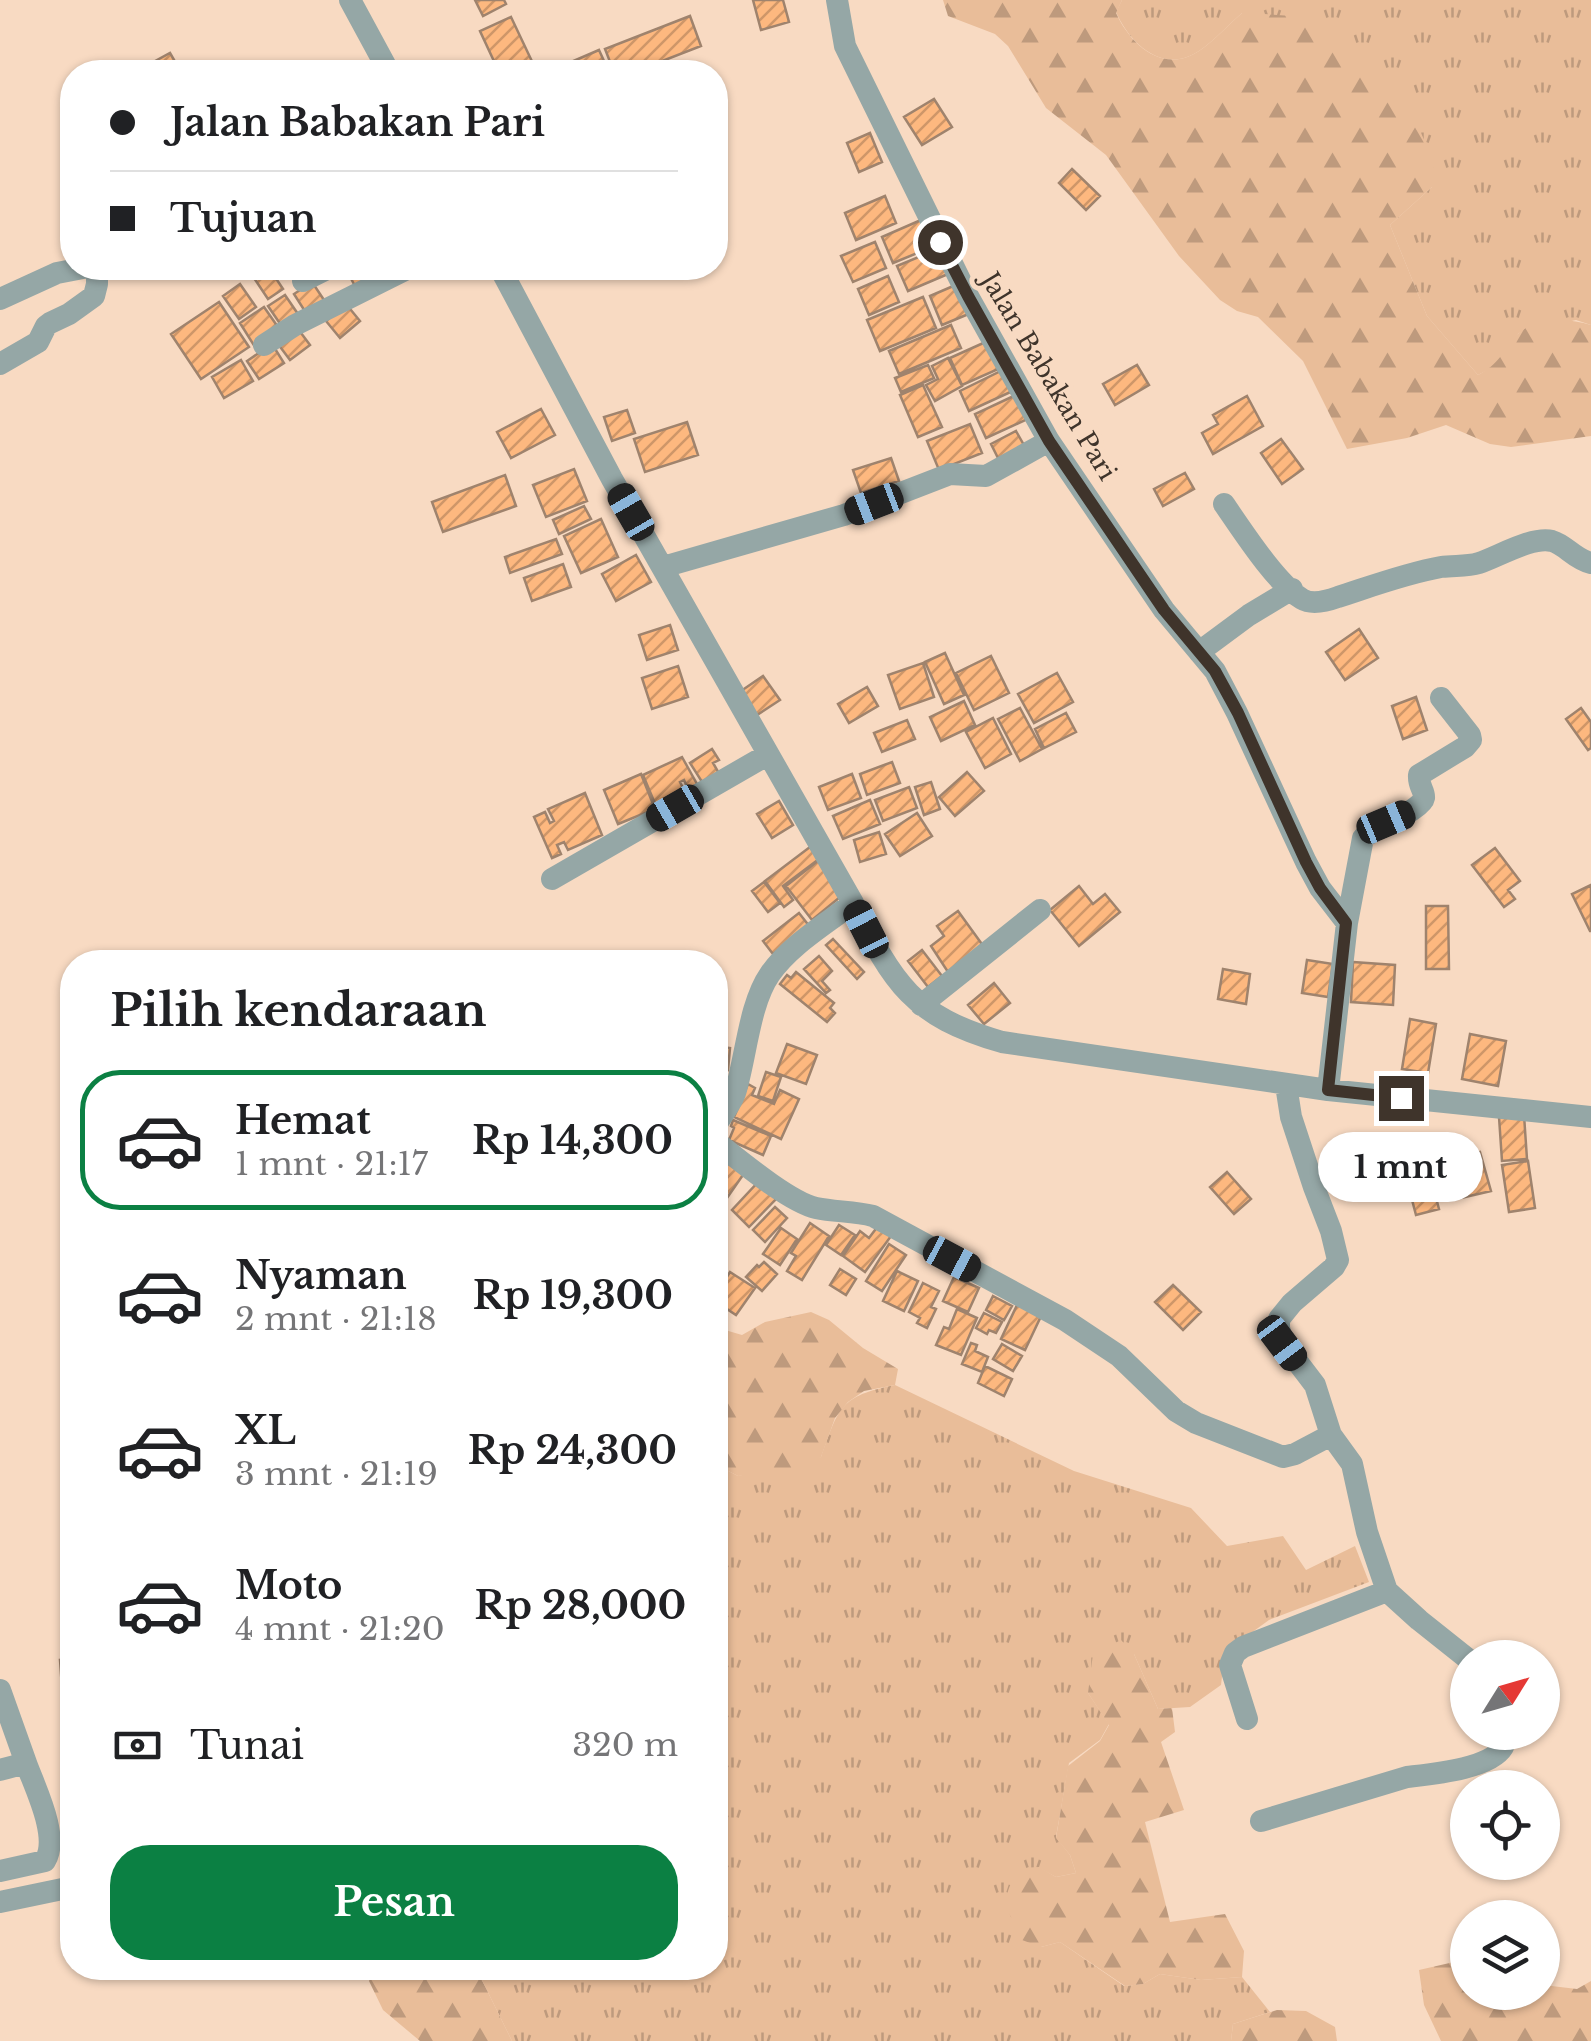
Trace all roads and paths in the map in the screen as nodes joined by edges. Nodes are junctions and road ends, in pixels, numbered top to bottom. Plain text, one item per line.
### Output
1 (350, 0) edge
2 (837, 0) edge
3 (382, 60) edge
4 (60, 272) edge
5 (96, 280) edge
6 (307, 280) edge
7 (385, 280) edge
8 (506, 280) edge
9 (303, 282) dead end
10 (0, 299) edge
11 (264, 345) dead end
12 (0, 364) edge
13 (1049, 441) junction
14 (1224, 504) dead end
15 (1591, 563) edge
16 (663, 567) junction
17 (1292, 589) junction
18 (1199, 652) junction
19 (1442, 698) dead end
20 (767, 755) junction
21 (552, 879) dead end
22 (853, 904) junction
23 (1040, 910) dead end
24 (1346, 923) junction
25 (921, 1005) junction
26 (1286, 1084) junction
27 (1328, 1090) junction
28 (728, 1105) edge
29 (1591, 1117) edge
30 (728, 1151) edge
31 (1331, 1435) junction
32 (1386, 1590) junction
33 (1450, 1645) edge
34 (0, 1690) edge
35 (1247, 1719) dead end
36 (1502, 1750) edge
37 (26, 1763) junction
38 (0, 1770) edge
39 (1483, 1770) edge
40 (1450, 1776) edge
41 (1261, 1821) dead end
42 (0, 1871) edge
43 (60, 1890) edge
44 (0, 1902) edge

1 - 3 street
2 - 13 street, Jalan Babakan Pari
4 - 10 street
5 - 12 street
6 - 9 street
7 - 11 street
8 - 16 street
13 - 16 street
13 - 18 street, Jalan Babakan Pari
14 - 17 street
15 - 17 street
16 - 20 street
17 - 18 street
18 - 24 street, Jalan Babakan Pari
19 - 24 street
20 - 21 street
20 - 22 street
22 - 25 street
22 - 28 street
23 - 25 street
24 - 27 street
25 - 26 street
26 - 27 street
26 - 31 street
27 - 29 street
30 - 31 street
31 - 32 street
32 - 33 street
32 - 35 street
34 - 37 street
36 - 39 street
37 - 38 street
37 - 42 street
40 - 41 street
43 - 44 street

